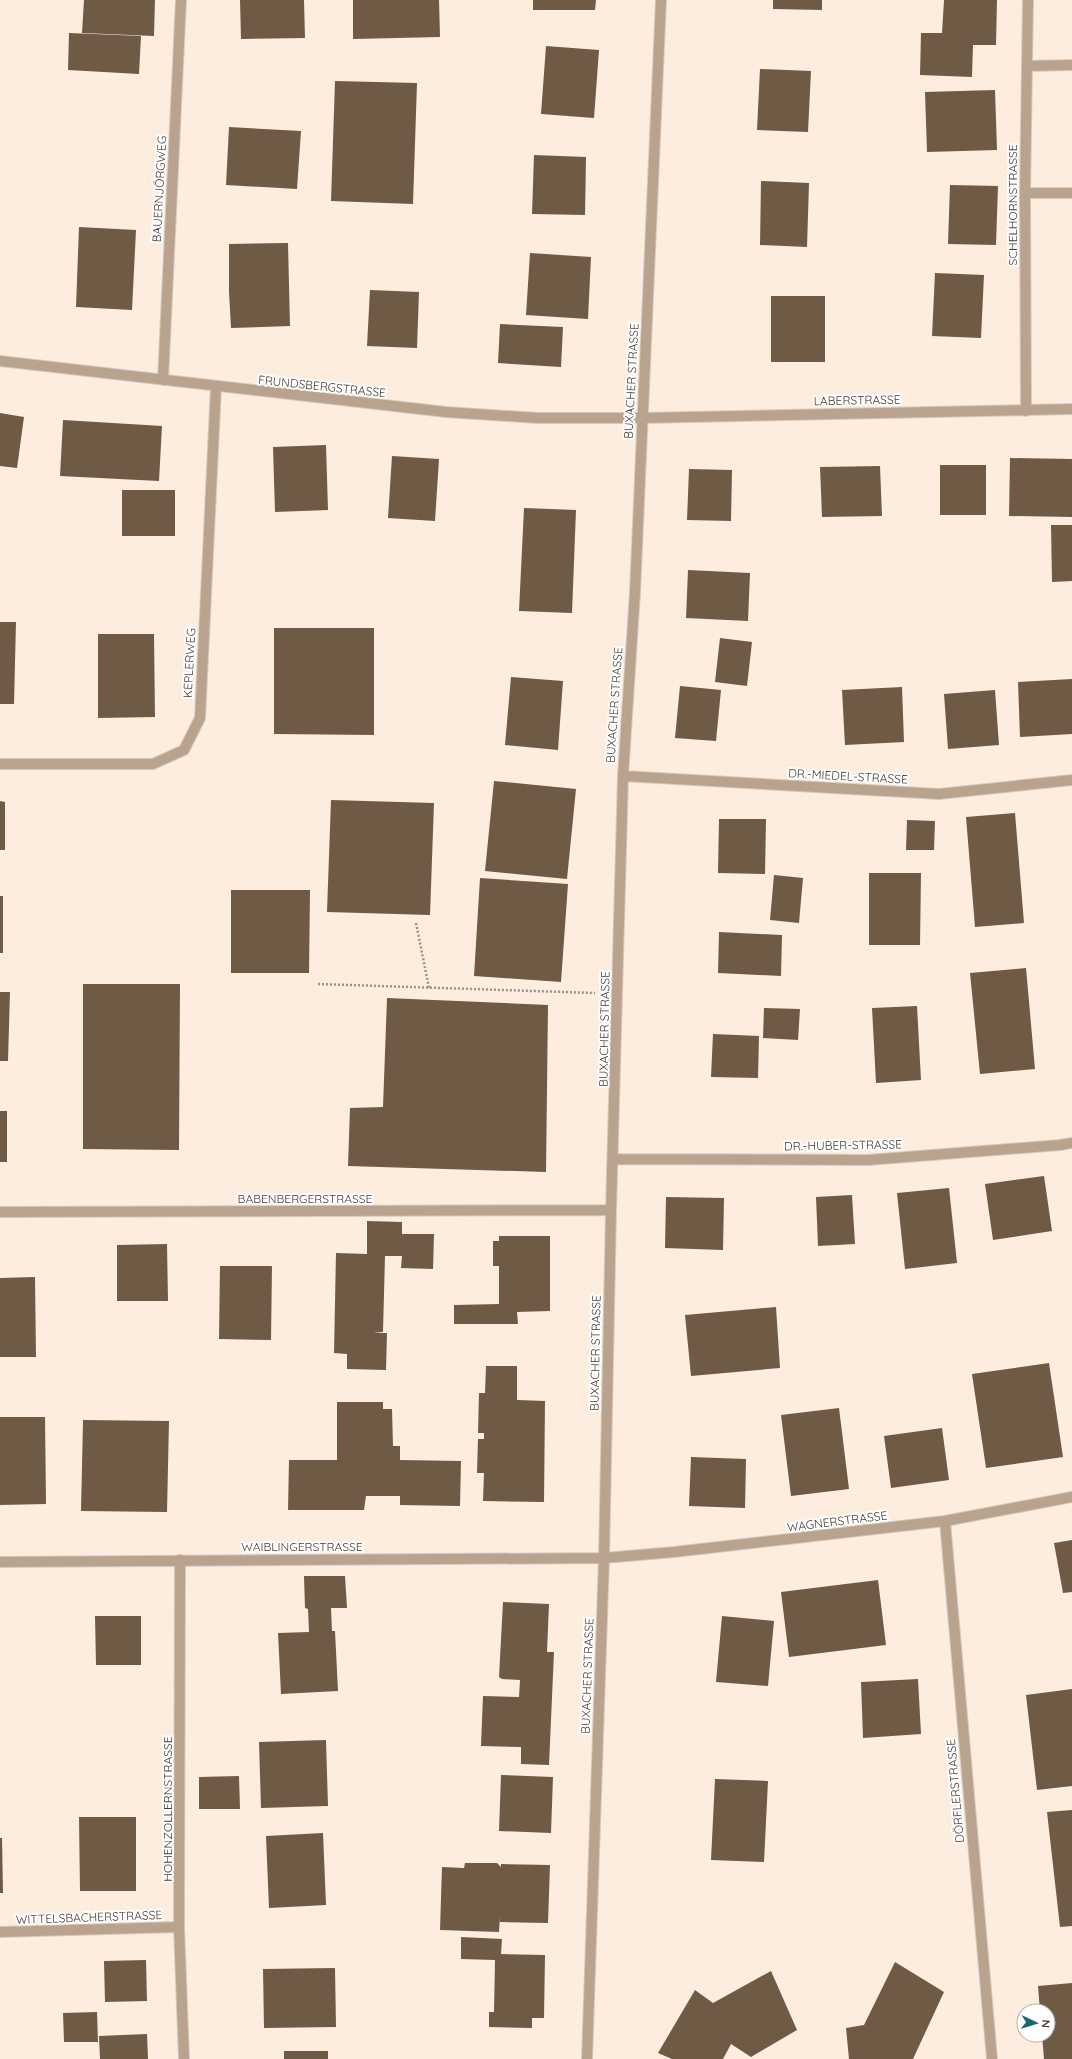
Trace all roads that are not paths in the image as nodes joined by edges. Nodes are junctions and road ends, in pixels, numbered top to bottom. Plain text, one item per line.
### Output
1 (182, 0) edge
2 (661, 0) edge
3 (1028, 0) edge
4 (1027, 66) junction
5 (1072, 66) edge
6 (1024, 192) junction
7 (1072, 194) edge
8 (0, 361) edge
9 (163, 380) junction
10 (216, 387) junction
11 (1026, 410) junction
12 (1072, 410) edge
13 (642, 418) junction
14 (0, 764) edge
15 (623, 776) junction
16 (1072, 780) edge
17 (1072, 1143) edge
18 (613, 1159) junction
19 (611, 1210) junction
20 (0, 1212) edge
21 (1072, 1497) edge
22 (945, 1522) junction
23 (604, 1558) junction
24 (180, 1560) junction
25 (0, 1562) edge
26 (179, 1928) junction
27 (0, 1932) edge
28 (184, 2059) edge
29 (587, 2059) edge
30 (992, 2059) edge

1 - 9 street, BAUERNJÖRGWEG
2 - 13 street, BUXACHER STRASSE
3 - 4 street, SCHELHORNSTRASSE
4 - 5 street
4 - 6 street, SCHELHORNSTRASSE
6 - 7 street
6 - 11 street, SCHELHORNSTRASSE
8 - 9 street, FRUNDSBERGSTRASSE
9 - 10 street, FRUNDSBERGSTRASSE
10 - 13 street, FRUNDSBERGSTRASSE
10 - 14 street, KEPLERWEG
11 - 12 street, LABERSTRASSE
11 - 13 street, LABERSTRASSE
13 - 15 street, BUXACHER STRASSE
15 - 16 street, DR.-MIEDEL-STRASSE
15 - 18 street, BUXACHER STRASSE
17 - 18 street, DR.-HUBER-STRASSE
18 - 19 street, BUXACHER STRASSE
19 - 20 street, BABENBERGERSTRASSE
19 - 23 street, BUXACHER STRASSE
21 - 22 street, WAGNERSTRASSE
22 - 23 street, WAGNERSTRASSE
22 - 30 street, DÖRFLERSTRASSE
23 - 24 street, WAIBLINGERSTRASSE
23 - 29 street, BUXACHER STRASSE
24 - 25 street, WAIBLINGERSTRASSE
24 - 26 street, HOHENZOLLERNSTRASSE
26 - 27 street, WITTELSBACHERSTRASSE
26 - 28 street, HOHENZOLLERNSTRASSE

